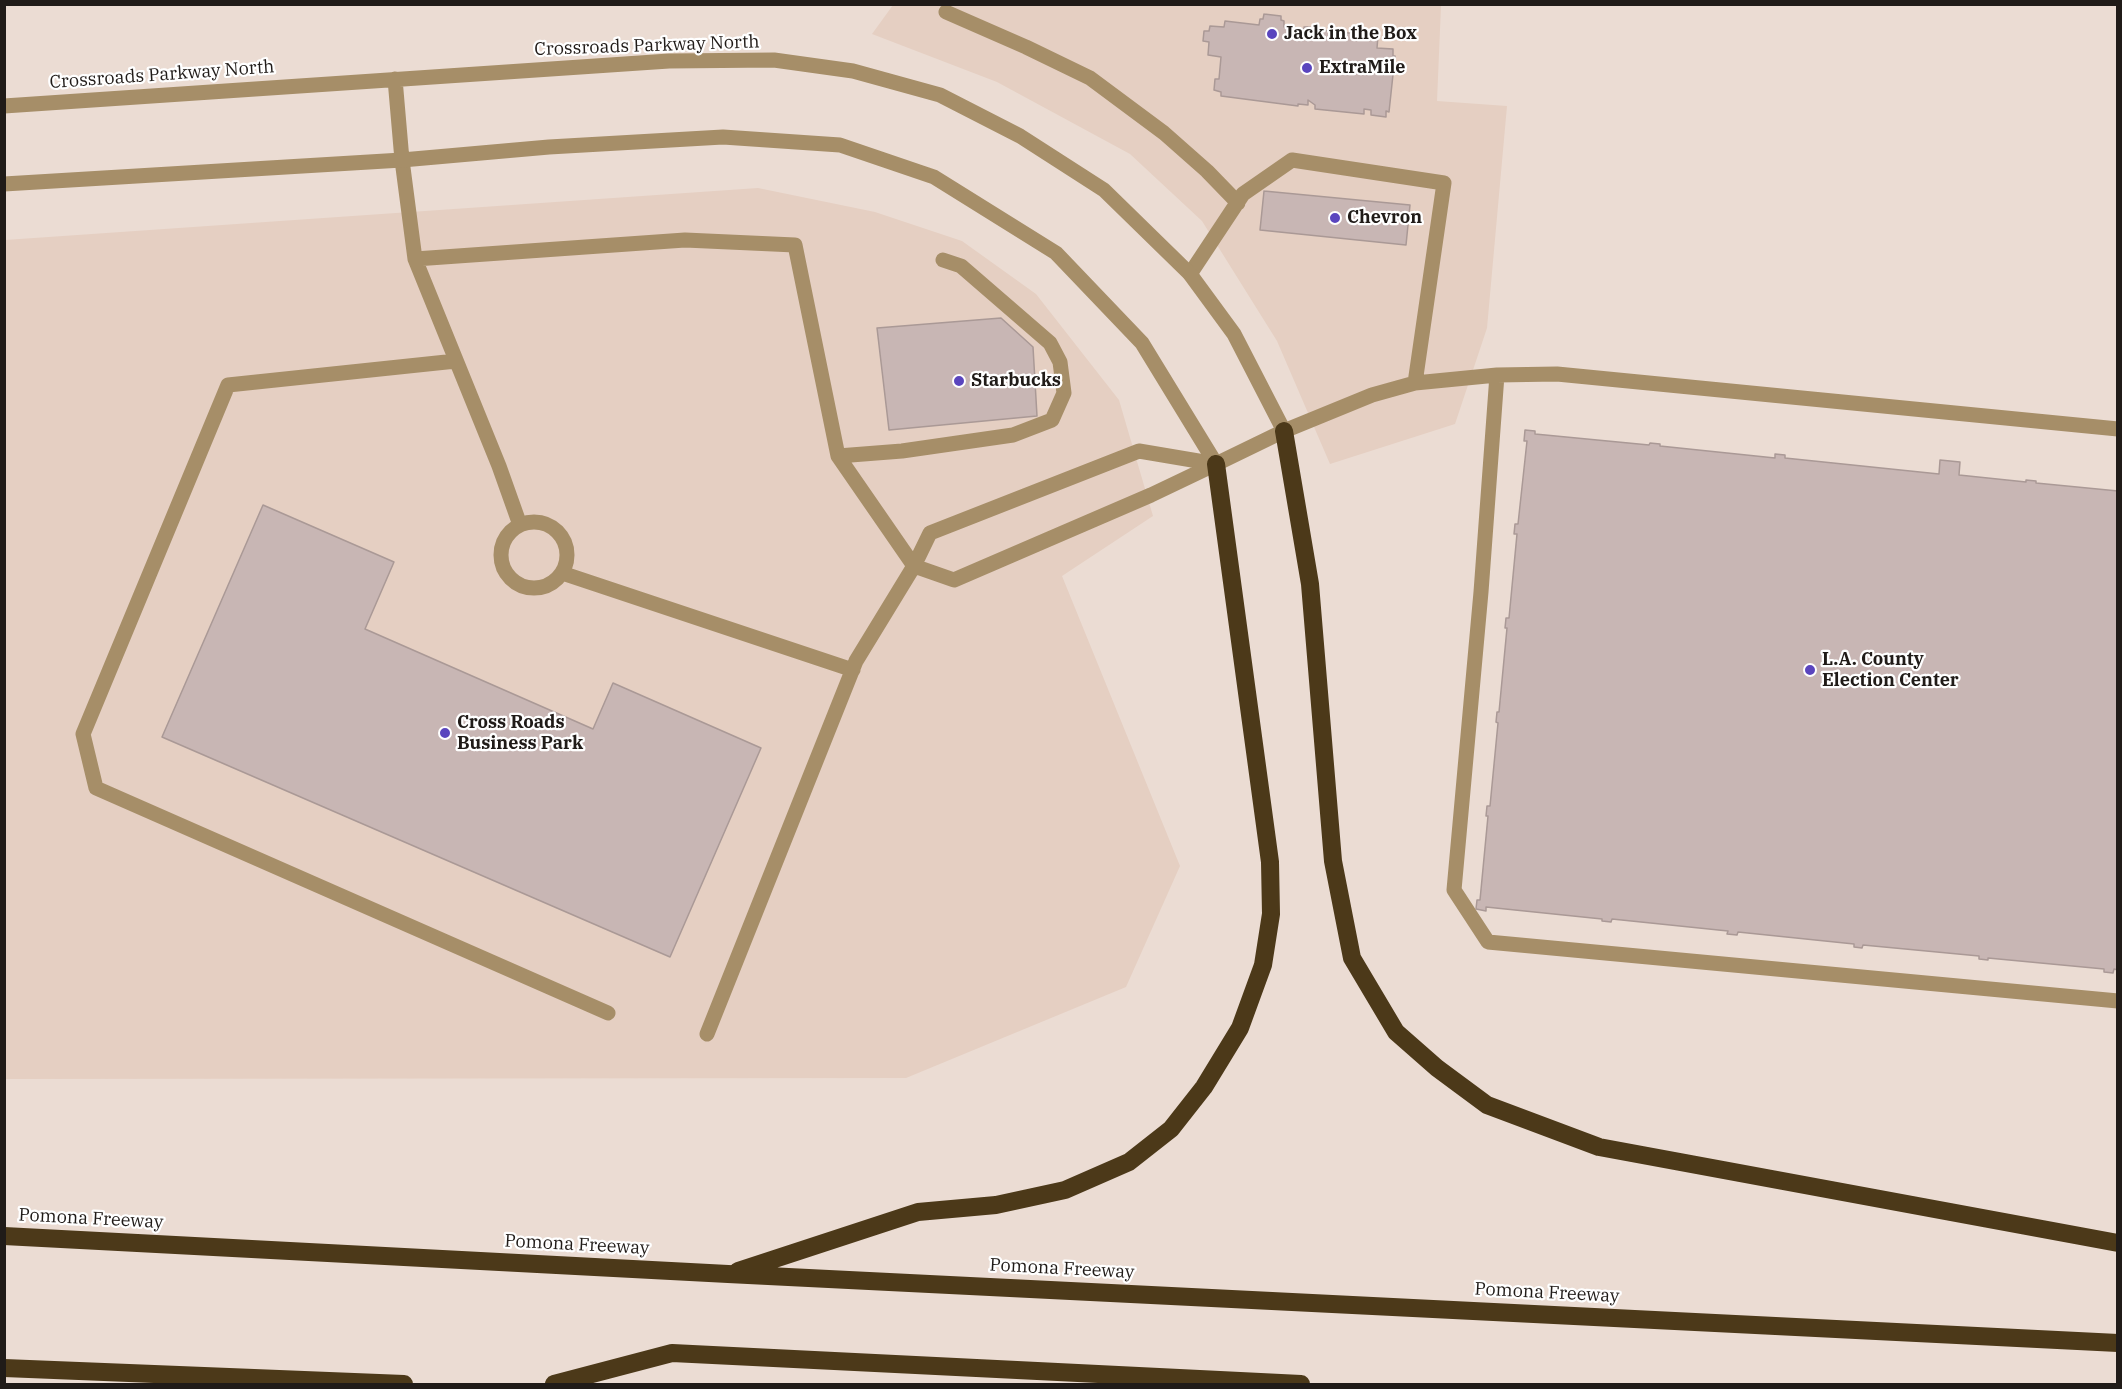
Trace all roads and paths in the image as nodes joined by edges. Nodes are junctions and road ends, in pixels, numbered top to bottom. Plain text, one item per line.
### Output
1 (946, 12) dead end
2 (395, 79) junction
3 (4, 106) edge
4 (402, 160) junction
5 (4, 184) edge
6 (1238, 203) junction
7 (415, 259) junction
8 (943, 260) dead end
9 (1190, 274) junction
10 (456, 361) junction
11 (1497, 375) junction
12 (1415, 383) junction
13 (2118, 429) edge
14 (1284, 431) junction
15 (838, 456) junction
16 (1216, 464) junction
17 (520, 525) junction
18 (914, 566) junction
19 (562, 573) junction
20 (853, 670) junction
21 (2118, 1001) edge
22 (608, 1013) dead end
23 (707, 1034) dead end
24 (4, 1236) edge
25 (2118, 1243) edge
26 (728, 1274) junction
27 (2118, 1343) edge
28 (4, 1368) edge
29 (209, 1376) junction
30 (182, 1384) edge
31 (404, 1384) edge
32 (554, 1384) edge
33 (1301, 1384) edge

1 - 6 street
2 - 3 street, Crossroads Parkway North
2 - 4 street
2 - 9 street, Crossroads Parkway North
4 - 5 street
4 - 7 street
4 - 16 street
6 - 9 street
6 - 12 street
7 - 10 street
7 - 15 street
8 - 15 street
9 - 14 street, Crossroads Parkway North
10 - 17 street
10 - 22 street
11 - 12 street
11 - 13 street
11 - 21 street
12 - 14 street
14 - 16 street
14 - 25 highway
15 - 18 street
16 - 18 street
16 - 18 street
16 - 26 highway
17 - 19 street
17 - 19 street
18 - 20 street
19 - 20 street
20 - 23 street
24 - 26 highway, Pomona Freeway
26 - 27 highway, Pomona Freeway
28 - 29 highway
29 - 30 highway
29 - 31 highway
32 - 33 highway

